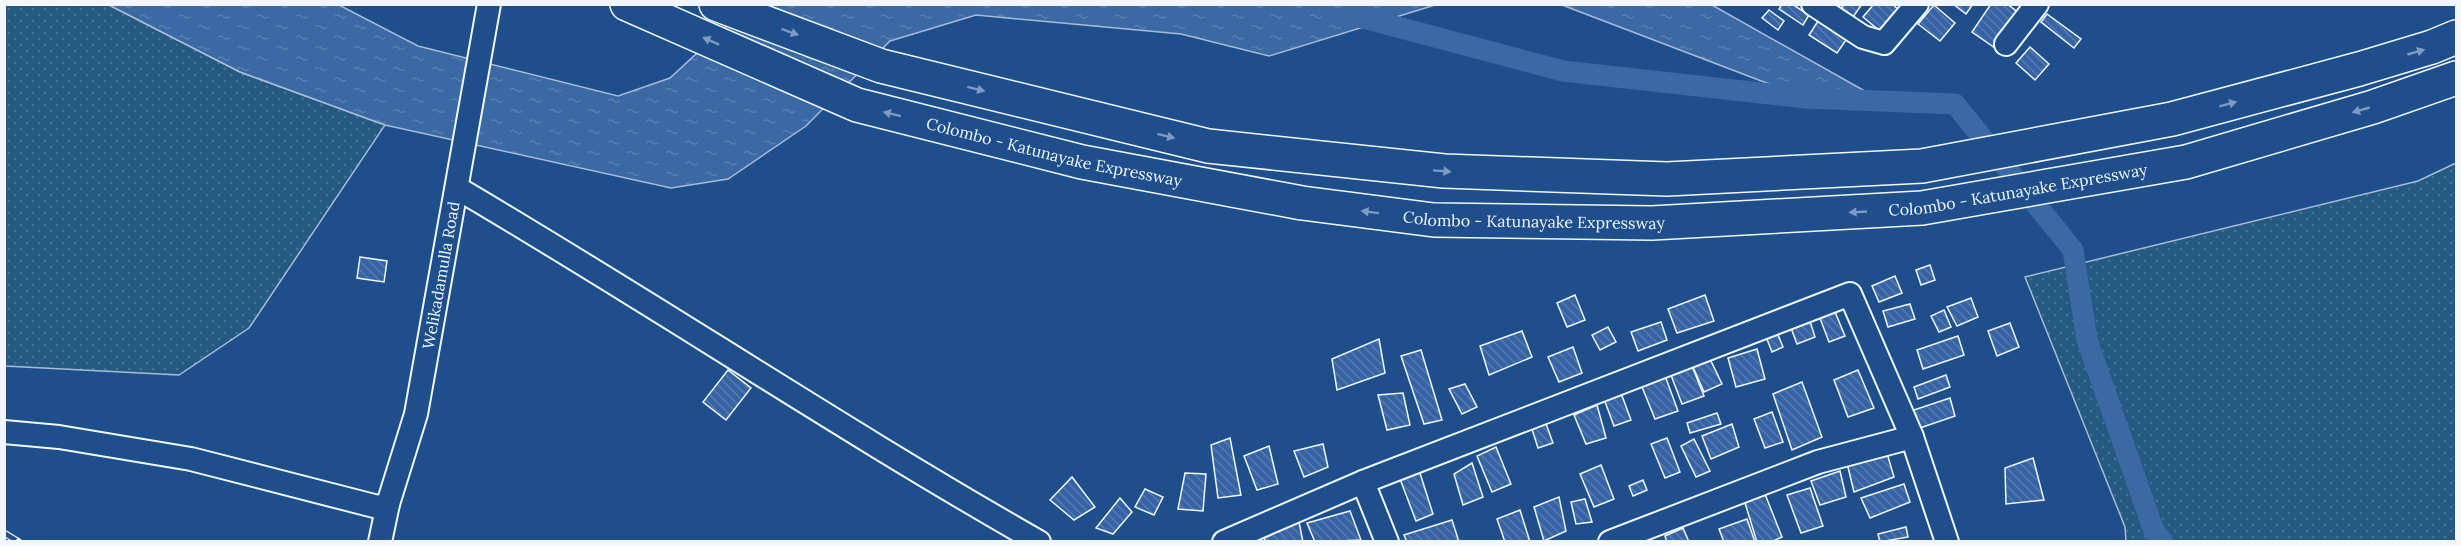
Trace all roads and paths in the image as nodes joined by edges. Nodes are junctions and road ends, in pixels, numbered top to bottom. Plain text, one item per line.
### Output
1 (489, 4) edge
2 (627, 4) edge
3 (716, 4) edge
4 (1813, 4) edge
5 (1917, 4) edge
6 (2037, 4) edge
7 (2457, 37) edge
8 (2006, 44) dead end
9 (2457, 78) edge
10 (457, 188) junction
11 (4, 432) edge
12 (1912, 437) junction
13 (1363, 482) junction
14 (388, 504) junction
15 (380, 542) edge
16 (1039, 542) edge
17 (1224, 542) edge
18 (1388, 542) edge
19 (1610, 542) edge
20 (1947, 542) edge

1 - 10 street, Welikadamulla Road
9 -> 2 highway, Colombo - Katunayake Expressway
3 -> 7 highway
4 - 5 street
6 - 8 street
10 - 14 street, Welikadamulla Road
10 - 16 street
11 - 14 street
12 - 13 street
12 - 19 street
12 - 20 street
13 - 17 street
13 - 18 street
14 - 15 street, Welikadamulla Road

